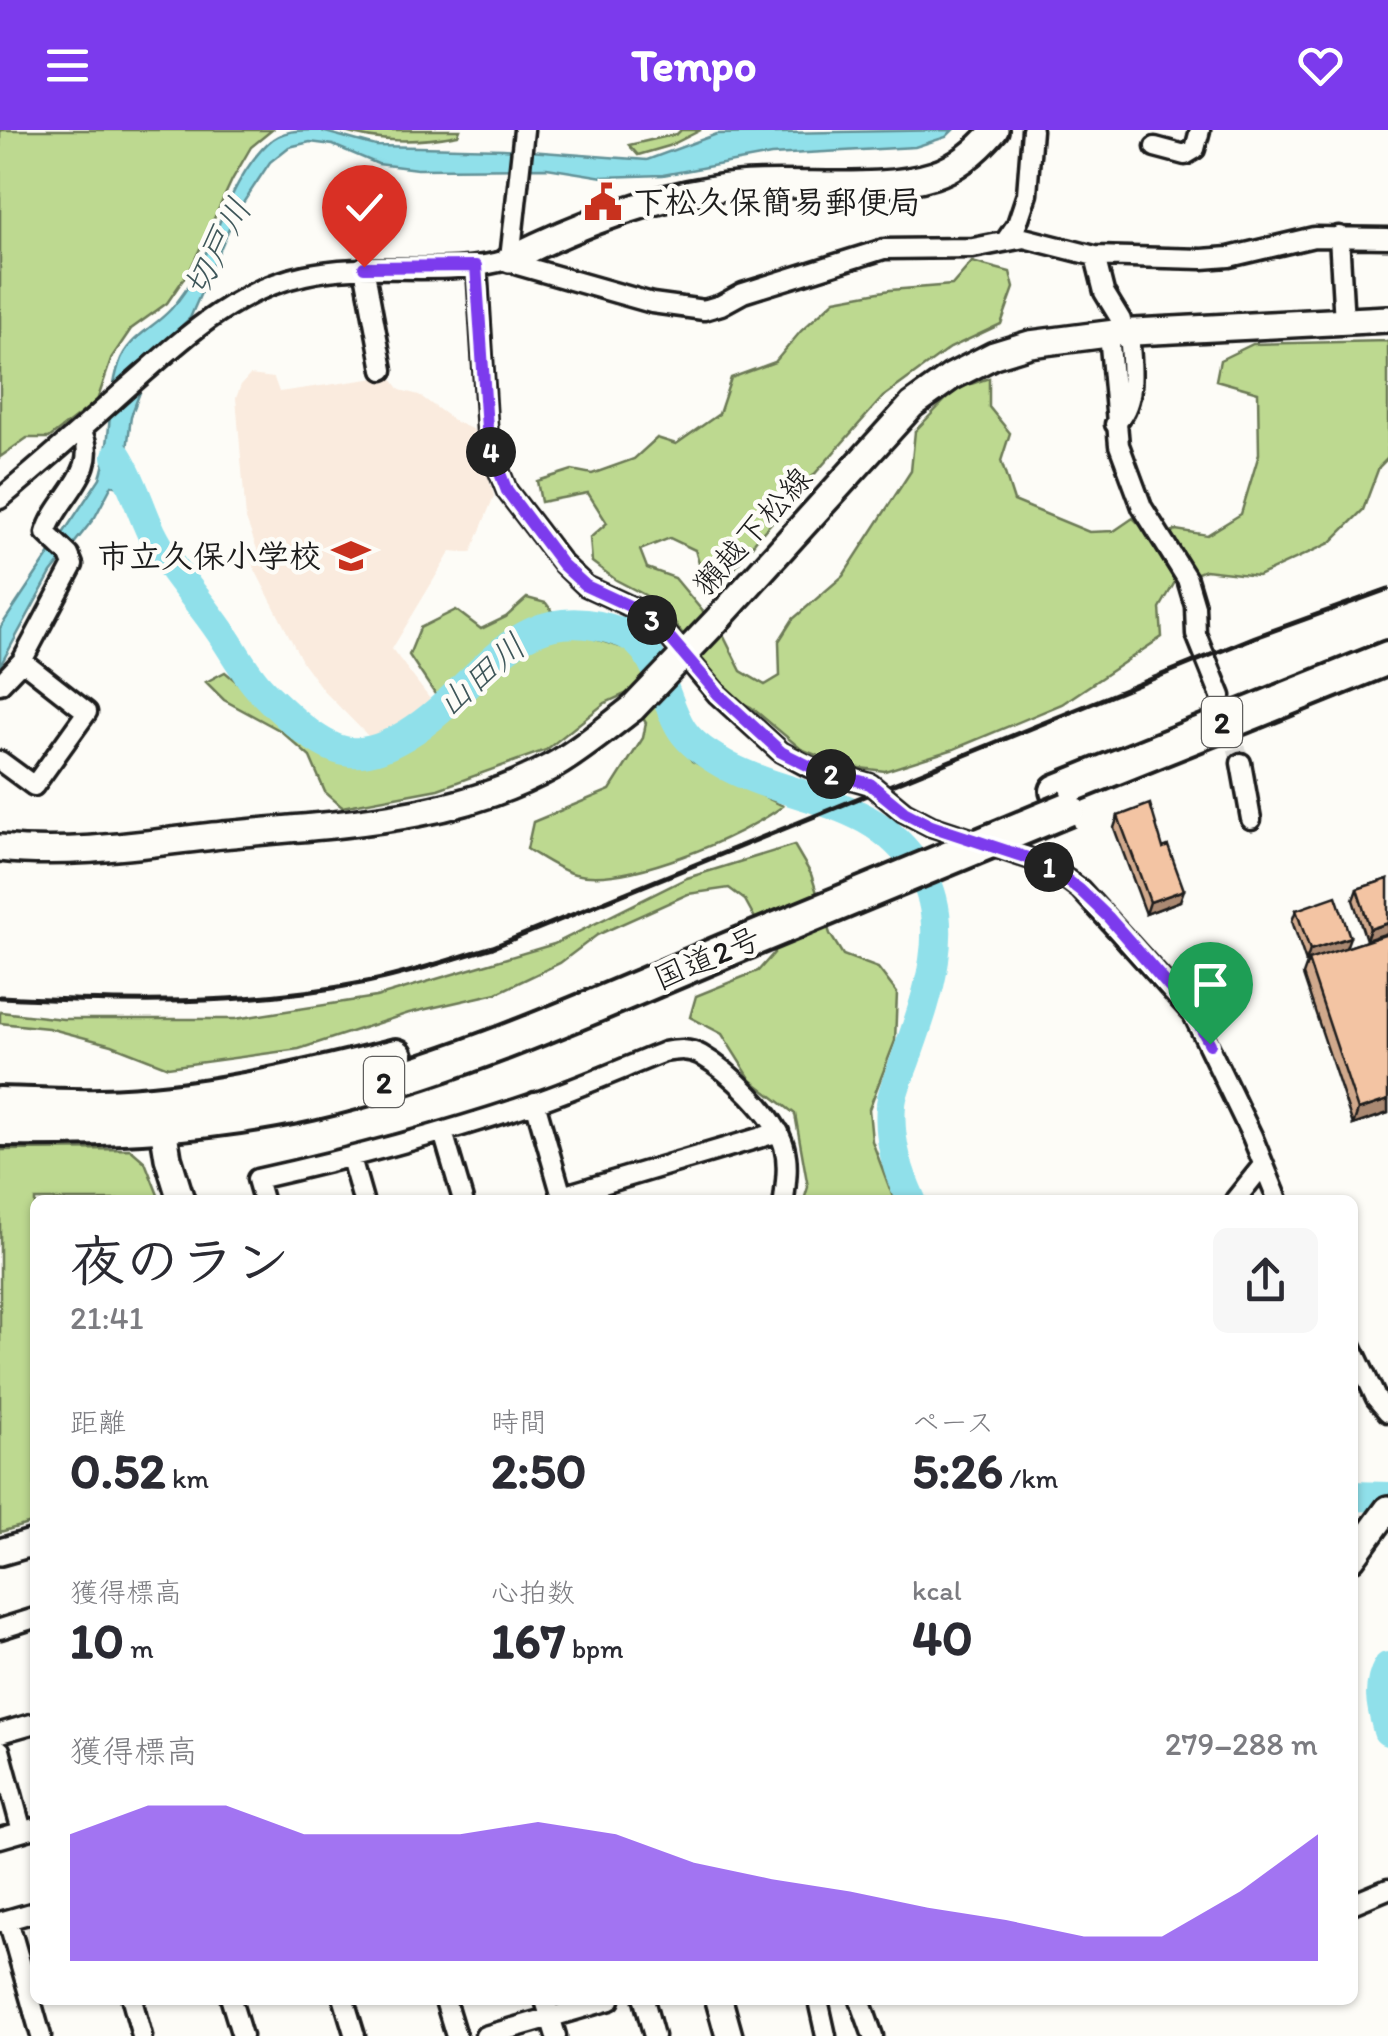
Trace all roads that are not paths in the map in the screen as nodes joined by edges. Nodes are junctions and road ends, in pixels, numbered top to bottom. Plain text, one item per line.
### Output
1 (996, 130) edge
2 (1032, 130) edge
3 (1200, 130) edge
4 (524, 136) edge
5 (1155, 147) dead end
6 (1339, 236) junction
7 (1388, 238) edge
8 (1006, 240) junction
9 (1095, 256) junction
10 (510, 259) junction
11 (476, 266) junction
12 (364, 267) junction
13 (1388, 319) edge
14 (1344, 322) junction
15 (1120, 333) junction
16 (383, 370) dead end
17 (80, 430) junction
18 (0, 499) edge
19 (1388, 658) edge
20 (22, 660) junction
21 (1388, 682) edge
22 (0, 684) edge
23 (1221, 696) tunnel mouth
24 (0, 762) edge
25 (1241, 763) tunnel mouth
26 (1063, 800) junction
27 (1251, 819) dead end
28 (0, 848) edge
29 (535, 1102) junction
30 (0, 1104) edge
31 (160, 1113) junction
32 (0, 1130) edge
33 (444, 1132) junction
34 (778, 1132) junction
35 (351, 1158) junction
36 (1264, 1164) junction
37 (179, 1195) edge
38 (262, 1195) edge
39 (362, 1195) edge
40 (462, 1195) edge
41 (561, 1195) edge
42 (572, 1195) edge
43 (784, 1195) edge
44 (1239, 1195) edge
45 (1276, 1195) edge
46 (1358, 1360) edge
47 (1388, 1412) edge
48 (1388, 1509) edge
49 (30, 1543) edge
50 (1358, 1551) edge
51 (0, 1552) edge
52 (30, 1619) edge
53 (0, 1628) edge
54 (30, 1724) edge
55 (0, 1733) edge
56 (0, 1750) edge
57 (29, 1829) edge
58 (0, 1838) edge
59 (1388, 1889) edge
60 (1358, 1902) edge
61 (30, 1913) edge
62 (4, 1921) edge
63 (30, 2002) edge
64 (31, 2005) edge
65 (133, 2005) edge
66 (233, 2005) edge
67 (346, 2005) edge
68 (446, 2005) edge
69 (645, 2005) edge
70 (720, 2005) edge
71 (819, 2005) edge
72 (862, 2005) edge
73 (548, 2008) edge
74 (41, 2036) edge
75 (142, 2036) edge
76 (242, 2036) edge
77 (355, 2036) edge
78 (456, 2036) edge
79 (485, 2036) edge
80 (556, 2036) edge
81 (654, 2036) edge
82 (729, 2036) edge
83 (826, 2036) edge
84 (873, 2036) edge

1 - 10 main road
2 - 8 street
3 - 5 street
4 - 10 street
6 - 7 street
6 - 9 street
6 - 14 street
8 - 9 street
8 - 10 street
9 - 15 street
10 - 11 street
11 - 12 street
11 - 36 street
12 - 16 street
12 - 17 street
13 - 14 main road, 獺越下松線
14 - 15 main road, 獺越下松線
15 - 23 street
15 - 28 main road, 獺越下松線, bridge
17 - 18 street
17 - 20 street
19 - 26 highway, 国道2号 / 2
20 - 22 street
20 - 24 street
21 - 26 highway, 国道2号 / 2
25 - 27 street
26 - 31 highway, 国道2号 / 2
29 - 33 street
29 - 34 street
29 - 41 street
30 - 31 highway, 国道2号 / 2
31 - 32 highway, 国道2号 / 2
31 - 37 main road
33 - 35 street
33 - 40 street
34 - 42 street
34 - 43 street
35 - 38 street
35 - 39 street
36 - 44 street
36 - 45 street
46 - 47 street
48 - 50 main road
49 - 51 main road
52 - 53 street
54 - 55 street
56 - 57 street
57 - 58 street
59 - 60 street
61 - 62 street
62 - 63 street
64 - 74 street
65 - 75 street
66 - 76 street
67 - 77 street
68 - 78 street
69 - 81 street
70 - 82 main road
71 - 83 street
72 - 84 street
73 - 79 street
73 - 80 street

